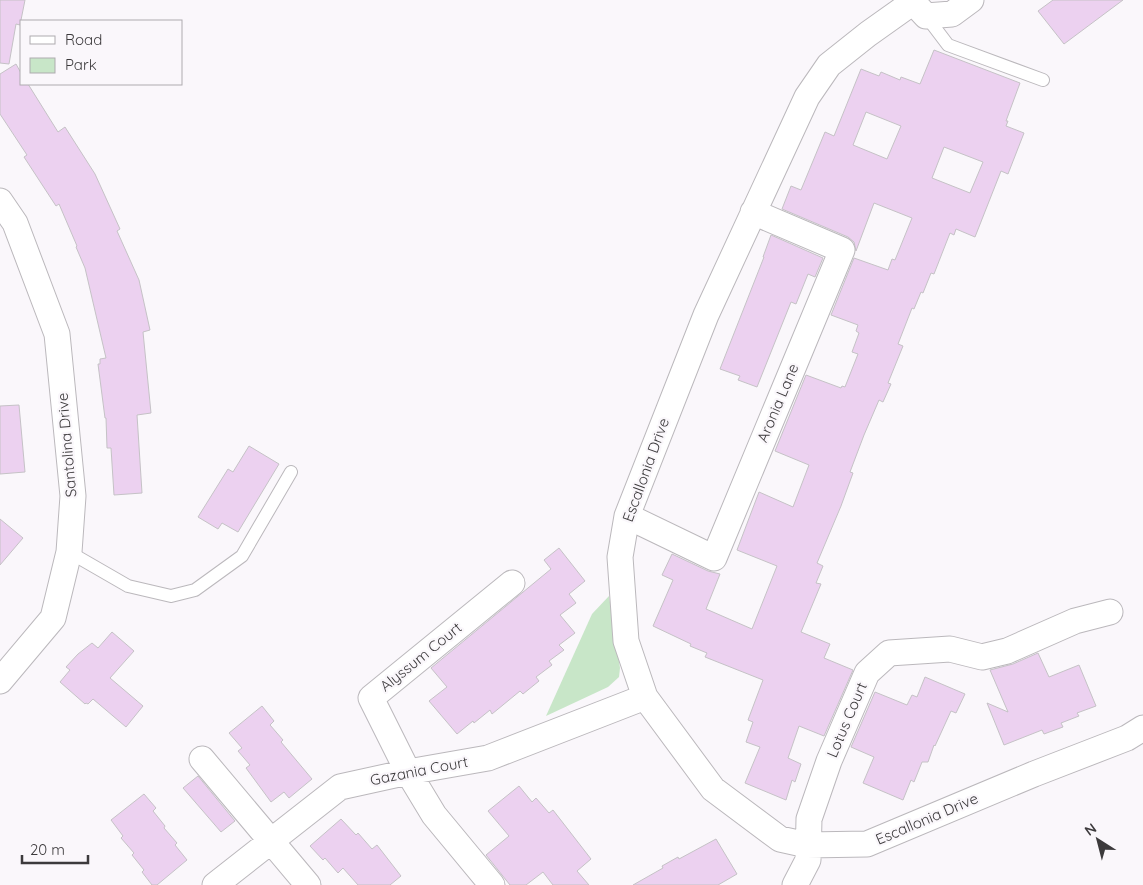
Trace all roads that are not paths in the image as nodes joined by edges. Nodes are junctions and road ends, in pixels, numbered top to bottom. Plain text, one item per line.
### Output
1 (971, 0) edge
2 (917, 6) edge
3 (1043, 80) dead end
4 (0, 201) edge
5 (753, 212) junction
6 (291, 472) dead end
7 (627, 516) junction
8 (69, 552) junction
9 (512, 583) dead end
10 (1110, 612) dead end
11 (0, 681) edge
12 (645, 697) junction
13 (1138, 738) edge
14 (202, 759) dead end
15 (408, 772) junction
16 (271, 841) junction
17 (807, 844) junction
18 (215, 885) edge
19 (308, 885) edge
20 (492, 885) edge
21 (795, 885) edge

1 - 2 street
2 - 3 lane
2 - 5 street, Escallonia Drive
4 - 8 street, Santolina Drive
5 - 7 street, Escallonia Drive
5 - 7 street, Aronia Lane
6 - 8 lane
7 - 12 street, Escallonia Drive
8 - 11 street, Santolina Drive
9 - 15 street, Alyssum Court
10 - 17 street, Lotus Court
12 - 15 street, Gazania Court
12 - 17 street, Escallonia Drive
13 - 17 street, Escallonia Drive
14 - 16 street
15 - 16 street, Gazania Court
15 - 20 street
16 - 18 street, Gazania Court
16 - 19 street
17 - 21 street, Lotus Court

